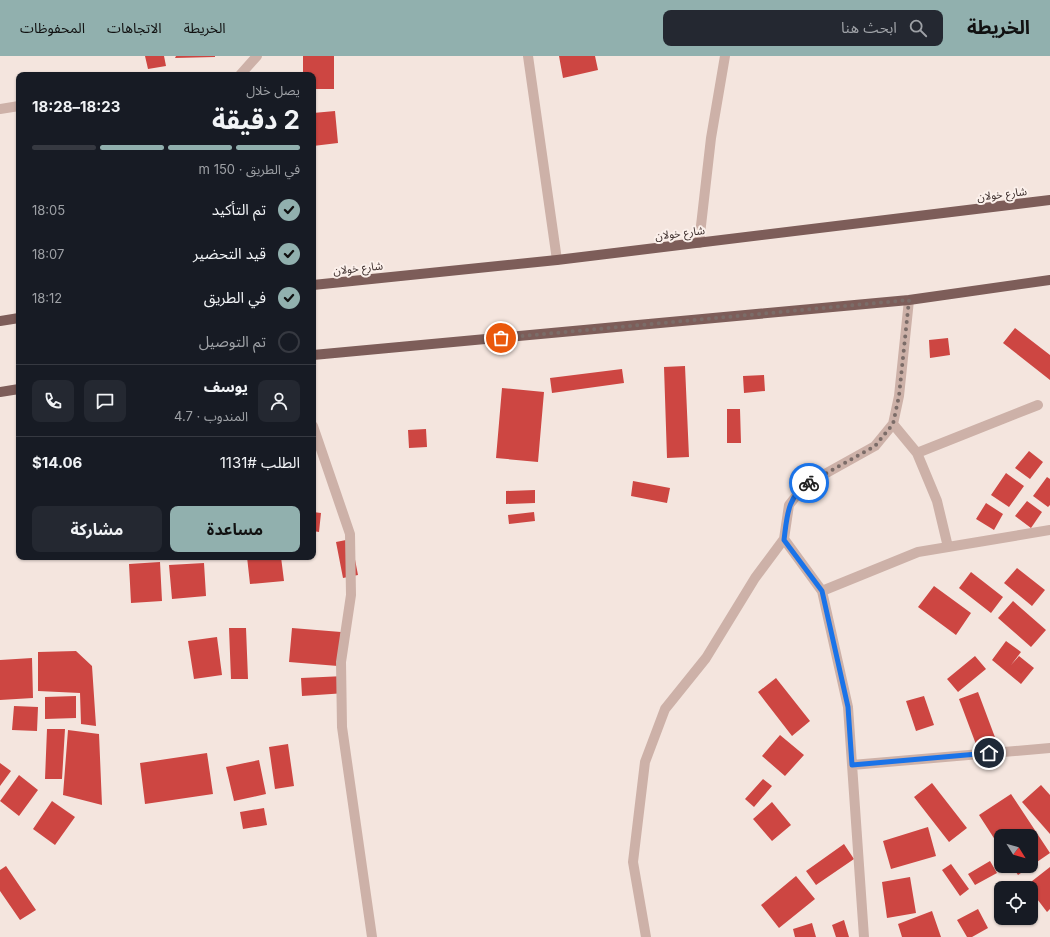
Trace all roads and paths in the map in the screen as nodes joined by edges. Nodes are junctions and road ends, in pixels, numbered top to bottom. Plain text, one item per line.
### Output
1 (257, 56) edge
2 (528, 56) edge
3 (725, 56) edge
4 (243, 72) edge
5 (16, 106) edge
6 (0, 109) edge
7 (1050, 200) edge
8 (699, 243) junction
9 (557, 260) junction
10 (1050, 280) edge
11 (316, 284) edge
12 (909, 300) junction
13 (16, 318) edge
14 (0, 321) edge
15 (316, 355) edge
16 (16, 390) edge
17 (0, 392) edge
18 (1038, 405) dead end
19 (893, 424) junction
20 (316, 435) edge
21 (917, 453) junction
22 (1050, 530) edge
23 (784, 540) junction
24 (948, 547) junction
25 (822, 591) junction
26 (1050, 748) edge
27 (852, 765) junction
28 (372, 937) edge
29 (646, 937) edge
30 (864, 937) edge

1 - 4 street
2 - 9 street
3 - 8 street
5 - 6 street
7 - 8 main road, شارع خولان
8 - 9 main road, شارع خولان
9 - 11 main road, شارع خولان
10 - 12 main road
12 - 15 main road
12 - 19 street
13 - 14 main road
16 - 17 main road
18 - 21 street
19 - 21 street
19 - 23 street
20 - 28 street
21 - 24 street
22 - 24 street
23 - 25 street
23 - 29 street
24 - 25 street
25 - 27 street
26 - 27 street
27 - 30 street

